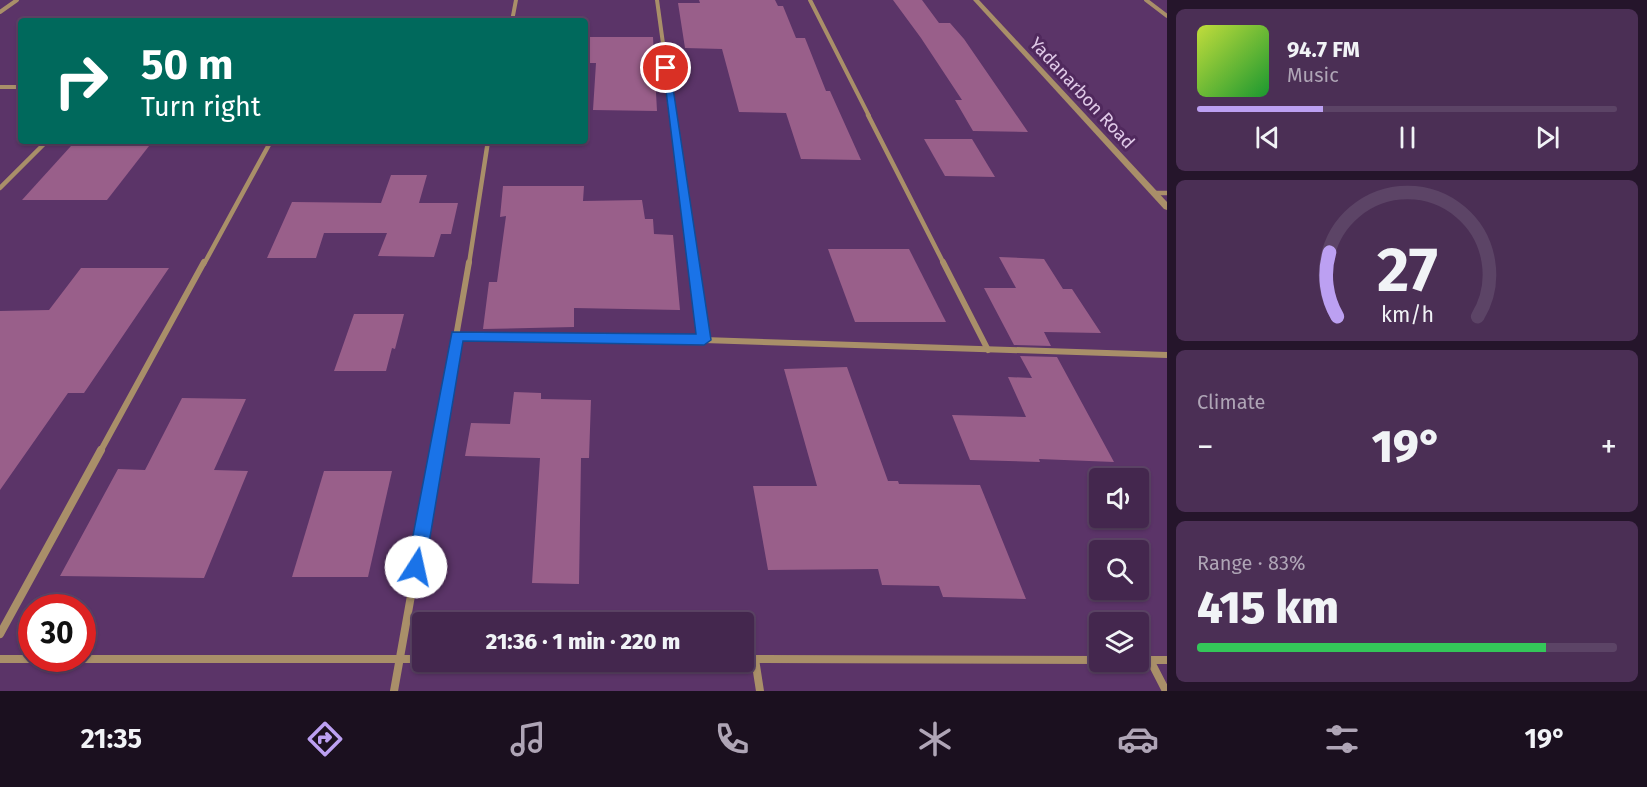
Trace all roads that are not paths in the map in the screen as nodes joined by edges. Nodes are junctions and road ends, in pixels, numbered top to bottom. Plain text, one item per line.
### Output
1 (16, 0) edge
2 (516, 0) edge
3 (657, 0) edge
4 (810, 0) edge
5 (976, 0) edge
6 (1146, 0) edge
7 (0, 12) edge
8 (1167, 15) edge
9 (513, 18) edge
10 (0, 87) edge
11 (18, 87) edge
12 (44, 144) edge
13 (269, 144) edge
14 (488, 144) edge
15 (0, 188) edge
16 (1154, 193) junction
17 (1167, 193) edge
18 (1167, 207) edge
19 (457, 336) junction
20 (704, 340) junction
21 (988, 350) junction
22 (1167, 355) edge
23 (0, 634) edge
24 (0, 659) edge
25 (399, 659) junction
26 (412, 659) edge
27 (755, 659) joint
28 (1089, 660) edge
29 (1150, 660) joint
30 (1167, 660) edge
31 (394, 691) edge
32 (760, 691) edge
33 (1166, 691) edge

1 - 7 street
2 - 9 street
3 - 20 street
4 - 21 street
5 - 16 street, Yadanarbon Road
6 - 8 street
10 - 11 street
12 - 15 street
13 - 23 street
14 - 19 street
16 - 17 street
16 - 18 street, Yadanarbon Road
19 - 20 street
19 - 25 street
20 - 21 street
21 - 22 street
24 - 25 street
25 - 26 street
25 - 31 street
27 - 28 street
27 - 32 street
29 - 30 street
29 - 33 street

